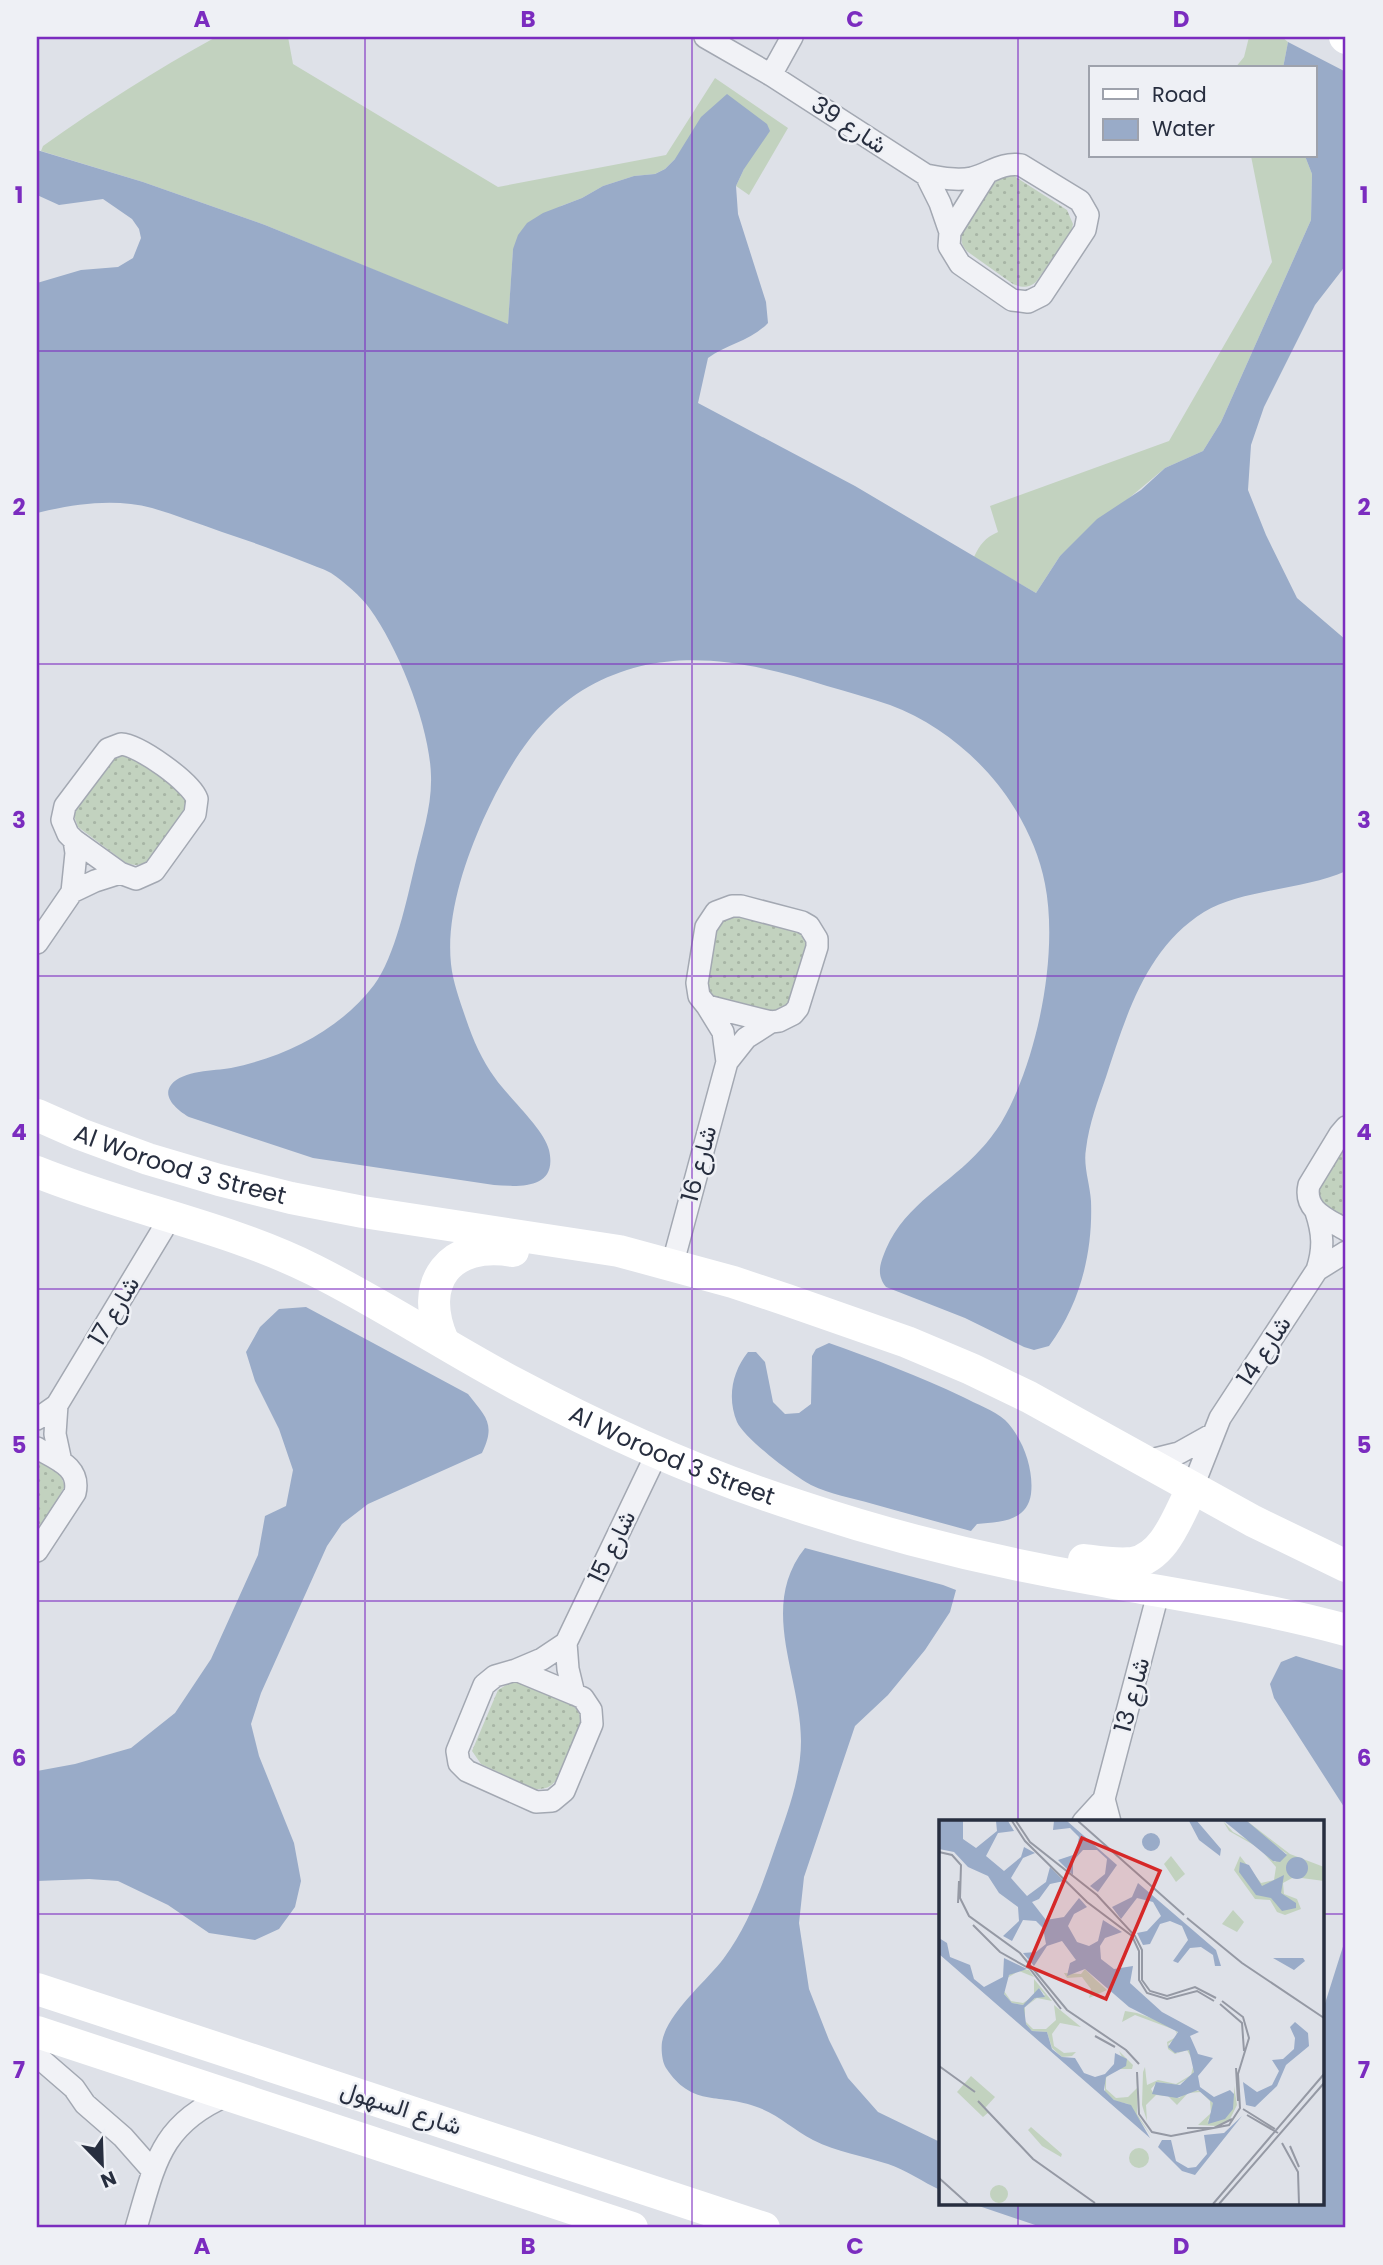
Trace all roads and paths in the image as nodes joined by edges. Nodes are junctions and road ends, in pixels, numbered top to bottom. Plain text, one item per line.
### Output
1 (705, 37) edge
2 (792, 37) edge
3 (771, 75) junction
4 (987, 173) junction
5 (926, 175) junction
6 (950, 232) junction
7 (74, 839) junction
8 (120, 873) junction
9 (72, 892) junction
10 (37, 943) edge
11 (707, 1006) junction
12 (771, 1022) junction
13 (727, 1062) junction
14 (37, 1115) edge
15 (1346, 1127) edge
16 (37, 1172) edge
17 (1316, 1212) junction
18 (171, 1216) junction
19 (1346, 1230) edge
20 (619, 1251) junction
21 (1346, 1252) edge
22 (672, 1266) junction
23 (1317, 1270) junction
24 (443, 1341) junction
25 (57, 1405) junction
26 (37, 1419) edge
27 (1213, 1434) junction
28 (37, 1448) edge
29 (658, 1451) junction
30 (61, 1462) junction
31 (1143, 1462) junction
32 (1192, 1489) junction
33 (37, 1551) edge
34 (967, 1554) junction
35 (1346, 1566) edge
36 (1159, 1590) junction
37 (1346, 1630) edge
38 (566, 1643) junction
39 (516, 1670) junction
40 (575, 1694) junction
41 (1104, 1799) junction
42 (1085, 1820) edge
43 (1109, 1820) edge
44 (37, 1989) edge
45 (37, 2032) edge
46 (37, 2056) edge
47 (228, 2095) junction
48 (155, 2164) junction
49 (136, 2228) edge
50 (632, 2228) edge
51 (764, 2228) edge

1 - 3 street, شارع 39
2 - 3 street
3 - 5 street, شارع 39
4 - 5 street, شارع 39
4 - 6 street
4 - 6 street, شارع 39
5 - 6 street, شارع 39
7 - 8 street
7 - 8 street
7 - 9 street
8 - 9 street
9 - 10 street
11 - 12 street
11 - 12 street, شارع 16
11 - 13 street, شارع 16
12 - 13 street, شارع 16
13 - 22 street, شارع 16
14 - 20 street, Al Worood 3 Street
15 - 17 street, شارع 14
16 - 18 street, Al Worood 3 Street
17 - 19 street
17 - 23 street, شارع 14
18 - 24 street, Al Worood 3 Street
18 - 25 street, شارع 17
20 - 22 street, Al Worood 3 Street
20 - 24 street
21 - 23 street, شارع 14
22 - 31 street, Al Worood 3 Street
23 - 27 street, شارع 14
24 - 29 street, Al Worood 3 Street
25 - 26 street, شارع 17
25 - 30 street, شارع 17
27 - 31 street
27 - 32 street, شارع 14
28 - 30 street
29 - 34 street, Al Worood 3 Street
29 - 38 street, شارع 15
30 - 33 street, شارع 17
31 - 32 street, Al Worood 3 Street
32 - 34 street
32 - 35 street, Al Worood 3 Street
34 - 36 street, Al Worood 3 Street
36 - 37 street, Al Worood 3 Street
36 - 41 street, شارع 13
38 - 39 street
38 - 40 street
39 - 40 street
39 - 40 street
41 - 42 street, شارع 13
41 - 43 street, شارع 13
44 - 51 street, شارع السهول
45 - 47 street, شارع السهول
46 - 48 street
47 - 48 street
47 - 50 street, شارع السهول
48 - 49 street

